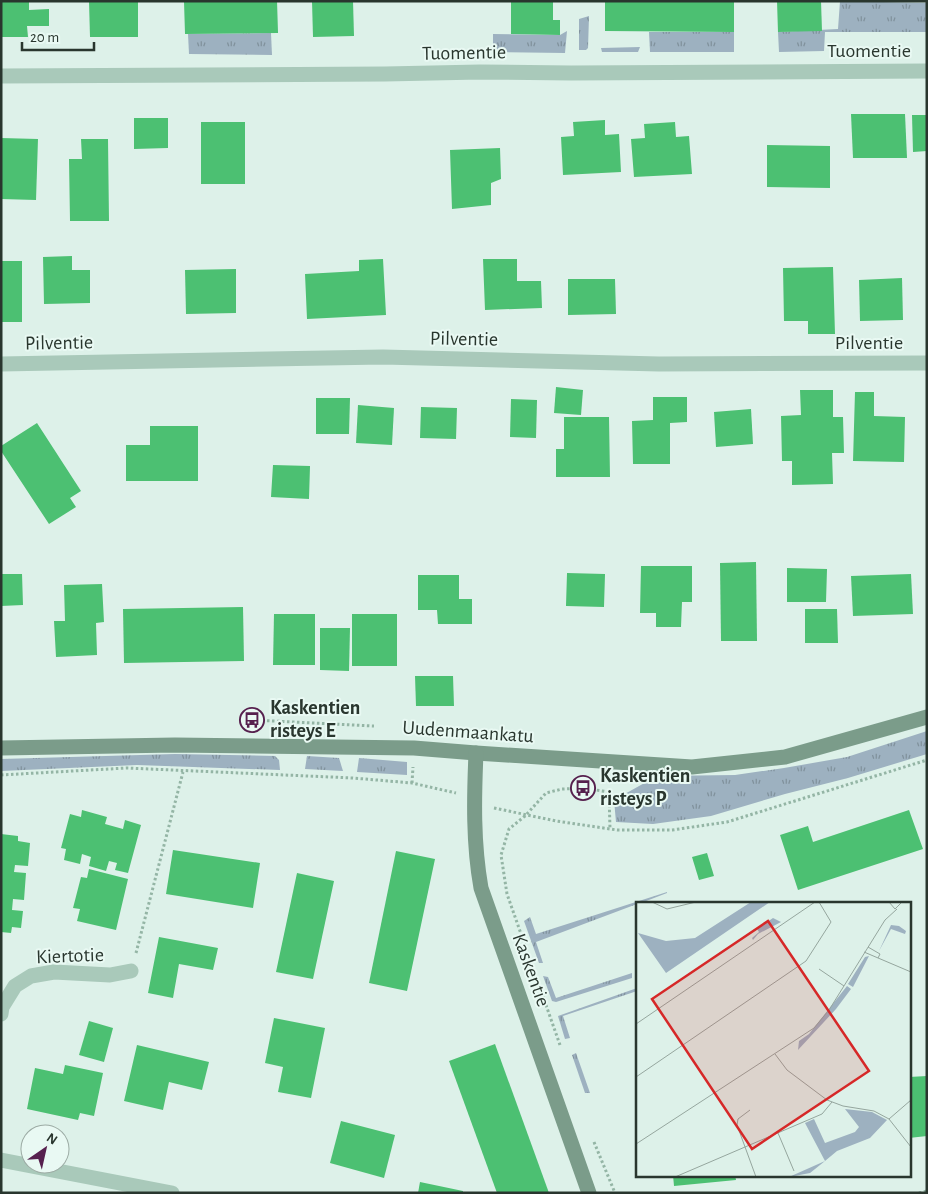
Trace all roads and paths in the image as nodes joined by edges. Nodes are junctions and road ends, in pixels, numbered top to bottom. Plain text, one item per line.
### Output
1 (927, 71) edge
2 (1, 76) edge
3 (927, 363) edge
4 (1, 364) edge
5 (927, 717) edge
6 (1, 748) edge
7 (476, 754) junction
8 (183, 772) dead end
9 (610, 829) dead end
10 (131, 971) joint
11 (1, 1014) edge
12 (562, 1050) dead end
13 (593, 1139) dead end
14 (1, 1160) edge
15 (927, 1191) edge
16 (172, 1193) edge
17 (589, 1193) edge
18 (615, 1193) edge
19 (919, 1193) edge

1 - 2 street, Tuomentie
3 - 4 street, Pilventie
5 - 7 main road, Uudenmaankatu
6 - 7 main road, Uudenmaankatu
7 - 17 main road, Kaskentie
8 - 10 path
9 - 12 path
10 - 11 street, Kiertotie
13 - 18 path
14 - 16 street
15 - 19 path

